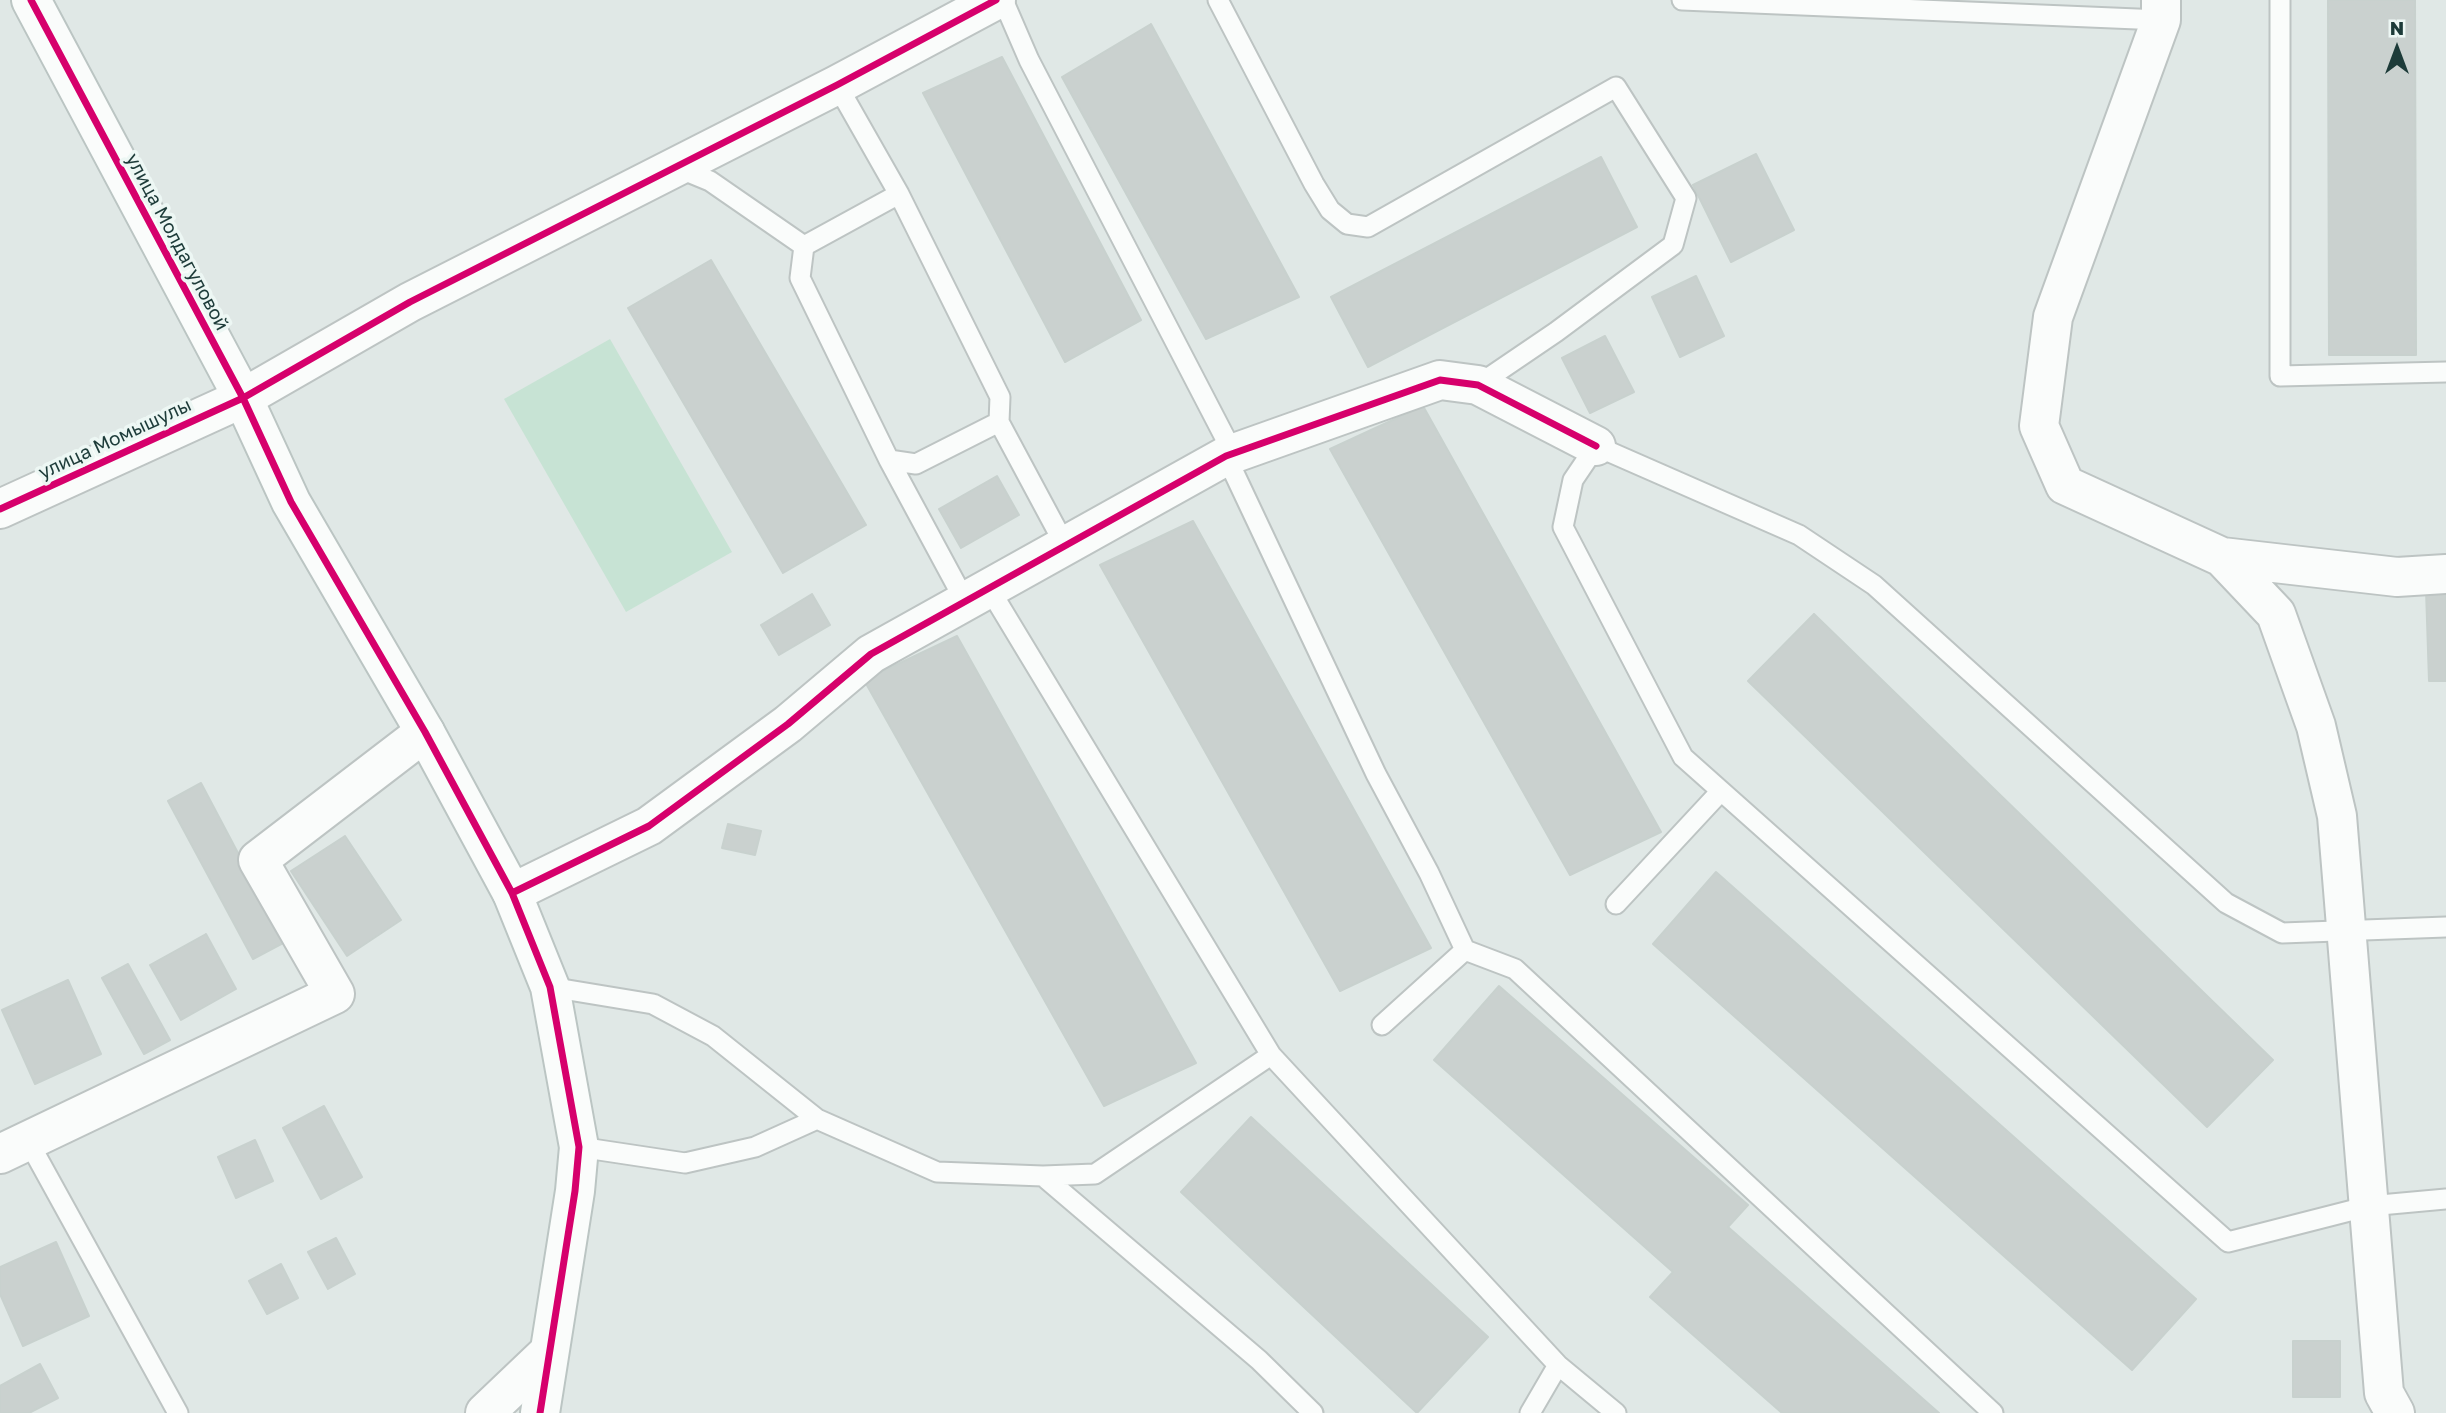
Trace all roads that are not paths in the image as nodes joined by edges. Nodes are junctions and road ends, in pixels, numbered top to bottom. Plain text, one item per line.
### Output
1 (31, 0) edge
2 (996, 0) edge
3 (1003, 0) edge
4 (1218, 0) edge
5 (1682, 0) edge
6 (2280, 0) edge
7 (2161, 10) edge
8 (837, 85) junction
9 (676, 167) junction
10 (899, 194) junction
11 (804, 246) junction
12 (2446, 372) edge
13 (1478, 385) junction
14 (243, 398) junction
15 (999, 422) junction
16 (1597, 446) junction
17 (1229, 455) junction
18 (889, 460) junction
19 (0, 509) edge
20 (1066, 547) junction
21 (2222, 557) junction
22 (2446, 574) edge
23 (978, 596) junction
24 (425, 732) junction
25 (1721, 791) junction
26 (512, 893) junction
27 (1616, 904) dead end
28 (2446, 927) edge
29 (2348, 929) junction
30 (1465, 950) junction
31 (550, 987) junction
32 (1382, 1026) dead end
33 (1271, 1055) junction
34 (817, 1119) junction
35 (13, 1147) edge
36 (579, 1147) junction
37 (1043, 1176) junction
38 (2446, 1199) edge
39 (2369, 1206) junction
40 (547, 1354) junction
41 (1558, 1365) junction
42 (178, 1413) edge
43 (485, 1413) edge
44 (540, 1413) edge
45 (1313, 1413) edge
46 (1530, 1413) edge
47 (1616, 1413) edge
48 (1993, 1413) edge
49 (2395, 1413) edge

1 - 14 street, улица Молдагуловой
2 - 8 street, улица Момышулы
3 - 17 lane
4 - 13 lane
5 - 7 lane
6 - 12 lane
7 - 21 street
8 - 9 street, улица Момышулы
8 - 10 lane
9 - 11 lane
9 - 14 street, улица Момышулы
10 - 11 lane
10 - 15 lane
11 - 18 lane
13 - 16 street
13 - 17 street
14 - 19 street, улица Момышулы
14 - 24 street, улица Молдагуловой
15 - 18 lane
15 - 20 lane
16 - 25 lane
16 - 29 lane
17 - 20 street
17 - 30 lane
18 - 23 lane
20 - 23 street
21 - 22 street
21 - 29 street
23 - 26 street
23 - 33 lane
24 - 26 street, улица Молдагуловой
24 - 35 street
25 - 27 lane
25 - 39 lane
26 - 31 street, улица Молдагуловой
28 - 29 lane
29 - 39 street
30 - 32 lane
30 - 48 lane
31 - 34 lane
31 - 36 street, улица Молдагуловой
33 - 37 lane
33 - 41 lane
34 - 36 lane
34 - 37 lane
35 - 42 lane
36 - 40 street, улица Молдагуловой
37 - 45 lane
38 - 39 lane
39 - 49 street
40 - 43 street
40 - 44 street, улица Молдагуловой
41 - 46 lane
41 - 47 lane

